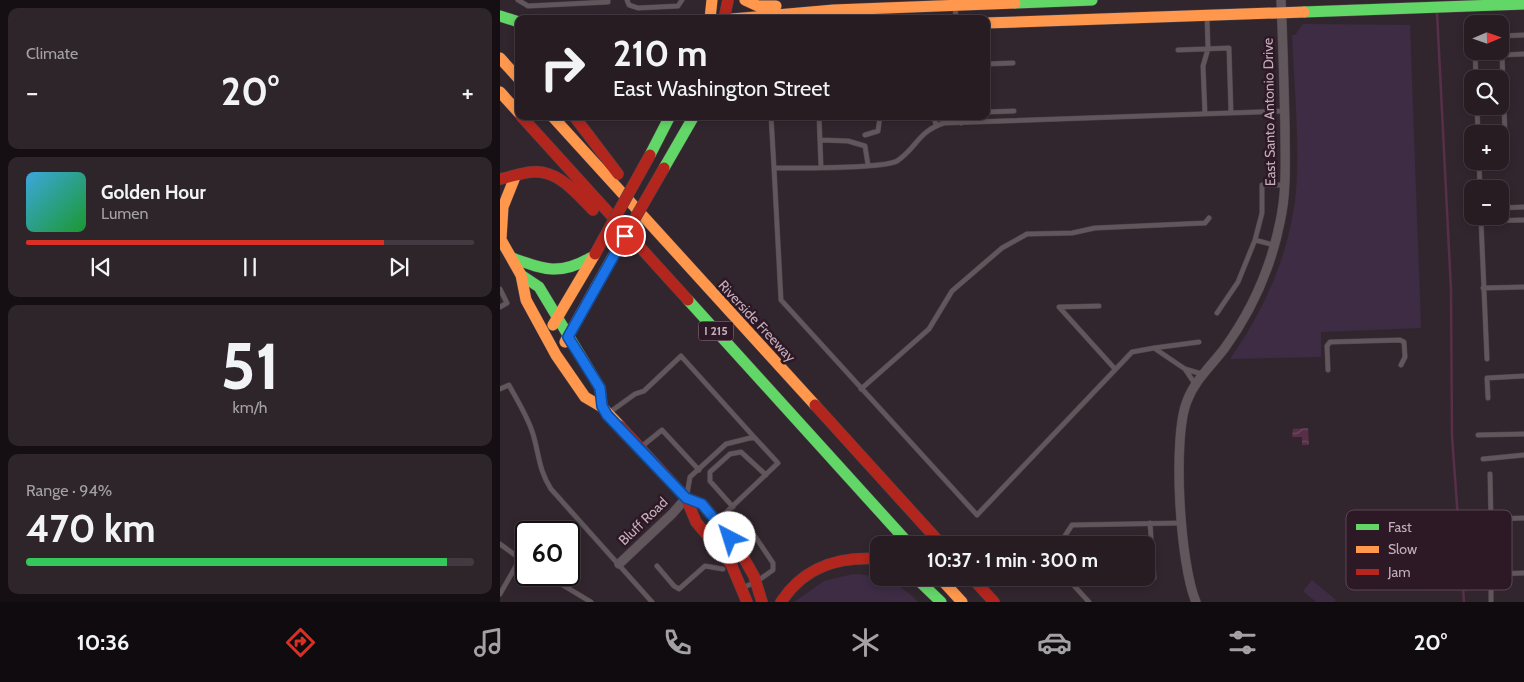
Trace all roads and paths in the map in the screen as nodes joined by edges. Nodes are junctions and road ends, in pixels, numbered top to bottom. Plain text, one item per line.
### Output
1 (518, 0) edge
2 (608, 0) edge
3 (627, 0) edge
4 (682, 0) edge
5 (712, 0) edge
6 (728, 0) edge
7 (746, 0) edge
8 (1092, 0) edge
9 (1281, 0) edge
10 (955, 2) edge
11 (1524, 4) edge
12 (833, 5) edge
13 (812, 12) junction
14 (1282, 13) junction
15 (710, 15) edge
16 (725, 15) edge
17 (778, 15) edge
18 (956, 15) edge
19 (1207, 15) junction
20 (500, 16) edge
21 (1093, 20) junction
22 (515, 21) edge
23 (990, 23) edge
24 (1524, 35) edge
25 (1509, 36) edge
26 (1208, 48) junction
27 (1178, 50) dead end
28 (1524, 54) edge
29 (1509, 55) edge
30 (500, 58) edge
31 (1502, 60) edge
32 (1013, 63) dead end
33 (990, 64) edge
34 (515, 75) edge
35 (500, 92) edge
36 (515, 109) edge
37 (1014, 111) dead end
38 (1284, 111) junction
39 (990, 112) edge
40 (1231, 113) junction
41 (1204, 114) junction
42 (525, 120) edge
43 (556, 120) edge
44 (577, 120) edge
45 (668, 120) edge
46 (692, 120) edge
47 (771, 120) edge
48 (819, 120) edge
49 (879, 120) edge
50 (935, 120) edge
51 (959, 120) edge
52 (963, 120) edge
53 (961, 123) junction
54 (1505, 125) edge
55 (936, 126) junction
56 (864, 135) dead end
57 (820, 140) junction
58 (868, 165) junction
59 (822, 167) junction
60 (774, 168) junction
61 (516, 177) junction
62 (500, 179) edge
63 (1284, 186) junction
64 (1524, 207) edge
65 (1509, 208) edge
66 (1209, 218) dead end
67 (1524, 220) edge
68 (500, 238) edge
69 (1254, 240) junction
70 (1274, 245) junction
71 (595, 254) junction
72 (512, 258) junction
73 (521, 275) junction
74 (672, 283) junction
75 (703, 284) junction
76 (1524, 287) edge
77 (1483, 288) junction
78 (500, 289) edge
79 (1099, 306) dead end
80 (500, 307) edge
81 (1217, 313) dead end
82 (557, 319) junction
83 (546, 336) junction
84 (568, 337) junction
85 (1199, 342) dead end
86 (1154, 348) junction
87 (556, 355) junction
88 (1487, 359) dead end
89 (1401, 366) dead end
90 (1115, 369) junction
91 (1185, 369) junction
92 (1328, 370) dead end
93 (1202, 374) junction
94 (1524, 376) edge
95 (1195, 384) junction
96 (500, 389) edge
97 (861, 389) junction
98 (1488, 398) dead end
99 (604, 411) junction
100 (1524, 434) edge
101 (1478, 436) dead end
102 (754, 437) junction
103 (640, 448) junction
104 (1524, 455) edge
105 (1483, 459) dead end
106 (699, 470) junction
107 (1490, 474) dead end
108 (766, 475) junction
109 (686, 498) junction
110 (733, 507) junction
111 (1491, 510) edge
112 (717, 522) junction
113 (1150, 523) junction
114 (1182, 523) junction
115 (902, 536) edge
116 (934, 536) edge
117 (1065, 536) edge
118 (1151, 536) edge
119 (730, 538) junction
120 (500, 544) edge
121 (719, 547) junction
122 (515, 555) edge
123 (870, 559) edge
124 (619, 564) junction
125 (657, 566) dead end
126 (515, 568) edge
127 (723, 569) dead end
128 (756, 582) junction
129 (564, 586) edge
130 (924, 586) edge
131 (947, 586) edge
132 (979, 586) edge
133 (1074, 586) edge
134 (742, 588) junction
135 (500, 594) edge
136 (591, 602) edge
137 (652, 602) edge
138 (746, 602) edge
139 (762, 602) edge
140 (781, 602) edge
141 (941, 602) edge
142 (962, 602) edge
143 (994, 602) edge
144 (1089, 602) edge
145 (1196, 602) edge

1 - 2 lane
3 - 4 lane
5 - 15 main road
6 - 16 main road
7 - 13 main road
8 - 10 main road
8 - 21 lane
9 - 14 street, East Santo Antonio Drive
10 - 12 main road
10 - 18 lane
11 - 14 main road
12 - 13 main road
13 - 17 main road
14 - 19 main road
14 - 38 street, East Santo Antonio Drive
19 - 21 main road
19 - 26 lane
20 - 22 main road
21 - 23 main road
24 - 25 lane
26 - 27 lane
26 - 40 lane
26 - 41 lane
28 - 29 lane
30 - 34 main road
31 - 54 lane
32 - 33 lane
35 - 36 main road
37 - 39 lane
38 - 40 lane
38 - 63 street, East Santo Antonio Drive
40 - 41 lane
41 - 53 lane
42 - 74 main road, I 215
43 - 75 main road, Riverside Freeway / I 215
44 - 75 main road
45 - 71 main road, bridge
46 - 84 main road, bridge
47 - 60 lane
48 - 57 lane
49 - 56 lane
50 - 55 lane
51 - 53 lane
52 - 53 lane
53 - 55 lane
55 - 58 lane
57 - 58 lane
57 - 59 lane
58 - 59 lane
59 - 60 lane
60 - 97 lane
61 - 62 main road
61 - 68 main road
61 - 74 main road
63 - 69 lane
63 - 70 street, East Santo Antonio Drive
64 - 65 lane
66 - 97 lane
67 - 77 lane
68 - 72 main road
69 - 70 lane
69 - 81 lane
70 - 93 street, East Santo Antonio Drive
71 - 72 main road
71 - 82 main road
72 - 73 main road
73 - 82 main road
73 - 83 main road
74 - 115 main road, I 215
75 - 116 main road, Riverside Freeway / I 215
76 - 77 lane
77 - 88 lane
78 - 80 lane
79 - 90 lane
82 - 83 main road
82 - 84 main road
83 - 87 main road
84 - 87 main road
84 - 99 main road
85 - 86 lane
86 - 90 lane
86 - 91 lane
87 - 99 main road
89 - 92 lane
90 - 97 lane
91 - 93 lane
91 - 95 lane
93 - 95 street, East Santo Antonio Drive
94 - 98 lane
95 - 114 street, East Santo Antonio Drive
96 - 124 lane
99 - 102 lane
99 - 103 main road
100 - 101 lane
102 - 106 lane
102 - 108 lane
103 - 106 lane
103 - 109 main road
104 - 105 lane
106 - 109 lane
107 - 111 lane
108 - 110 lane
108 - 110 lane
109 - 112 main road
109 - 121 main road
109 - 124 street, Bluff Road
110 - 112 lane
112 - 119 main road
113 - 114 lane
113 - 117 lane
113 - 118 lane
114 - 145 street, East Santo Antonio Drive
119 - 121 lane
119 - 128 main road
119 - 128 lane
120 - 122 lane
121 - 134 main road
123 - 140 main road
124 - 137 lane
125 - 127 lane
126 - 135 lane
128 - 134 lane
128 - 139 main road
129 - 136 lane
130 - 141 main road
131 - 142 main road
132 - 143 main road
133 - 144 lane
134 - 138 main road

